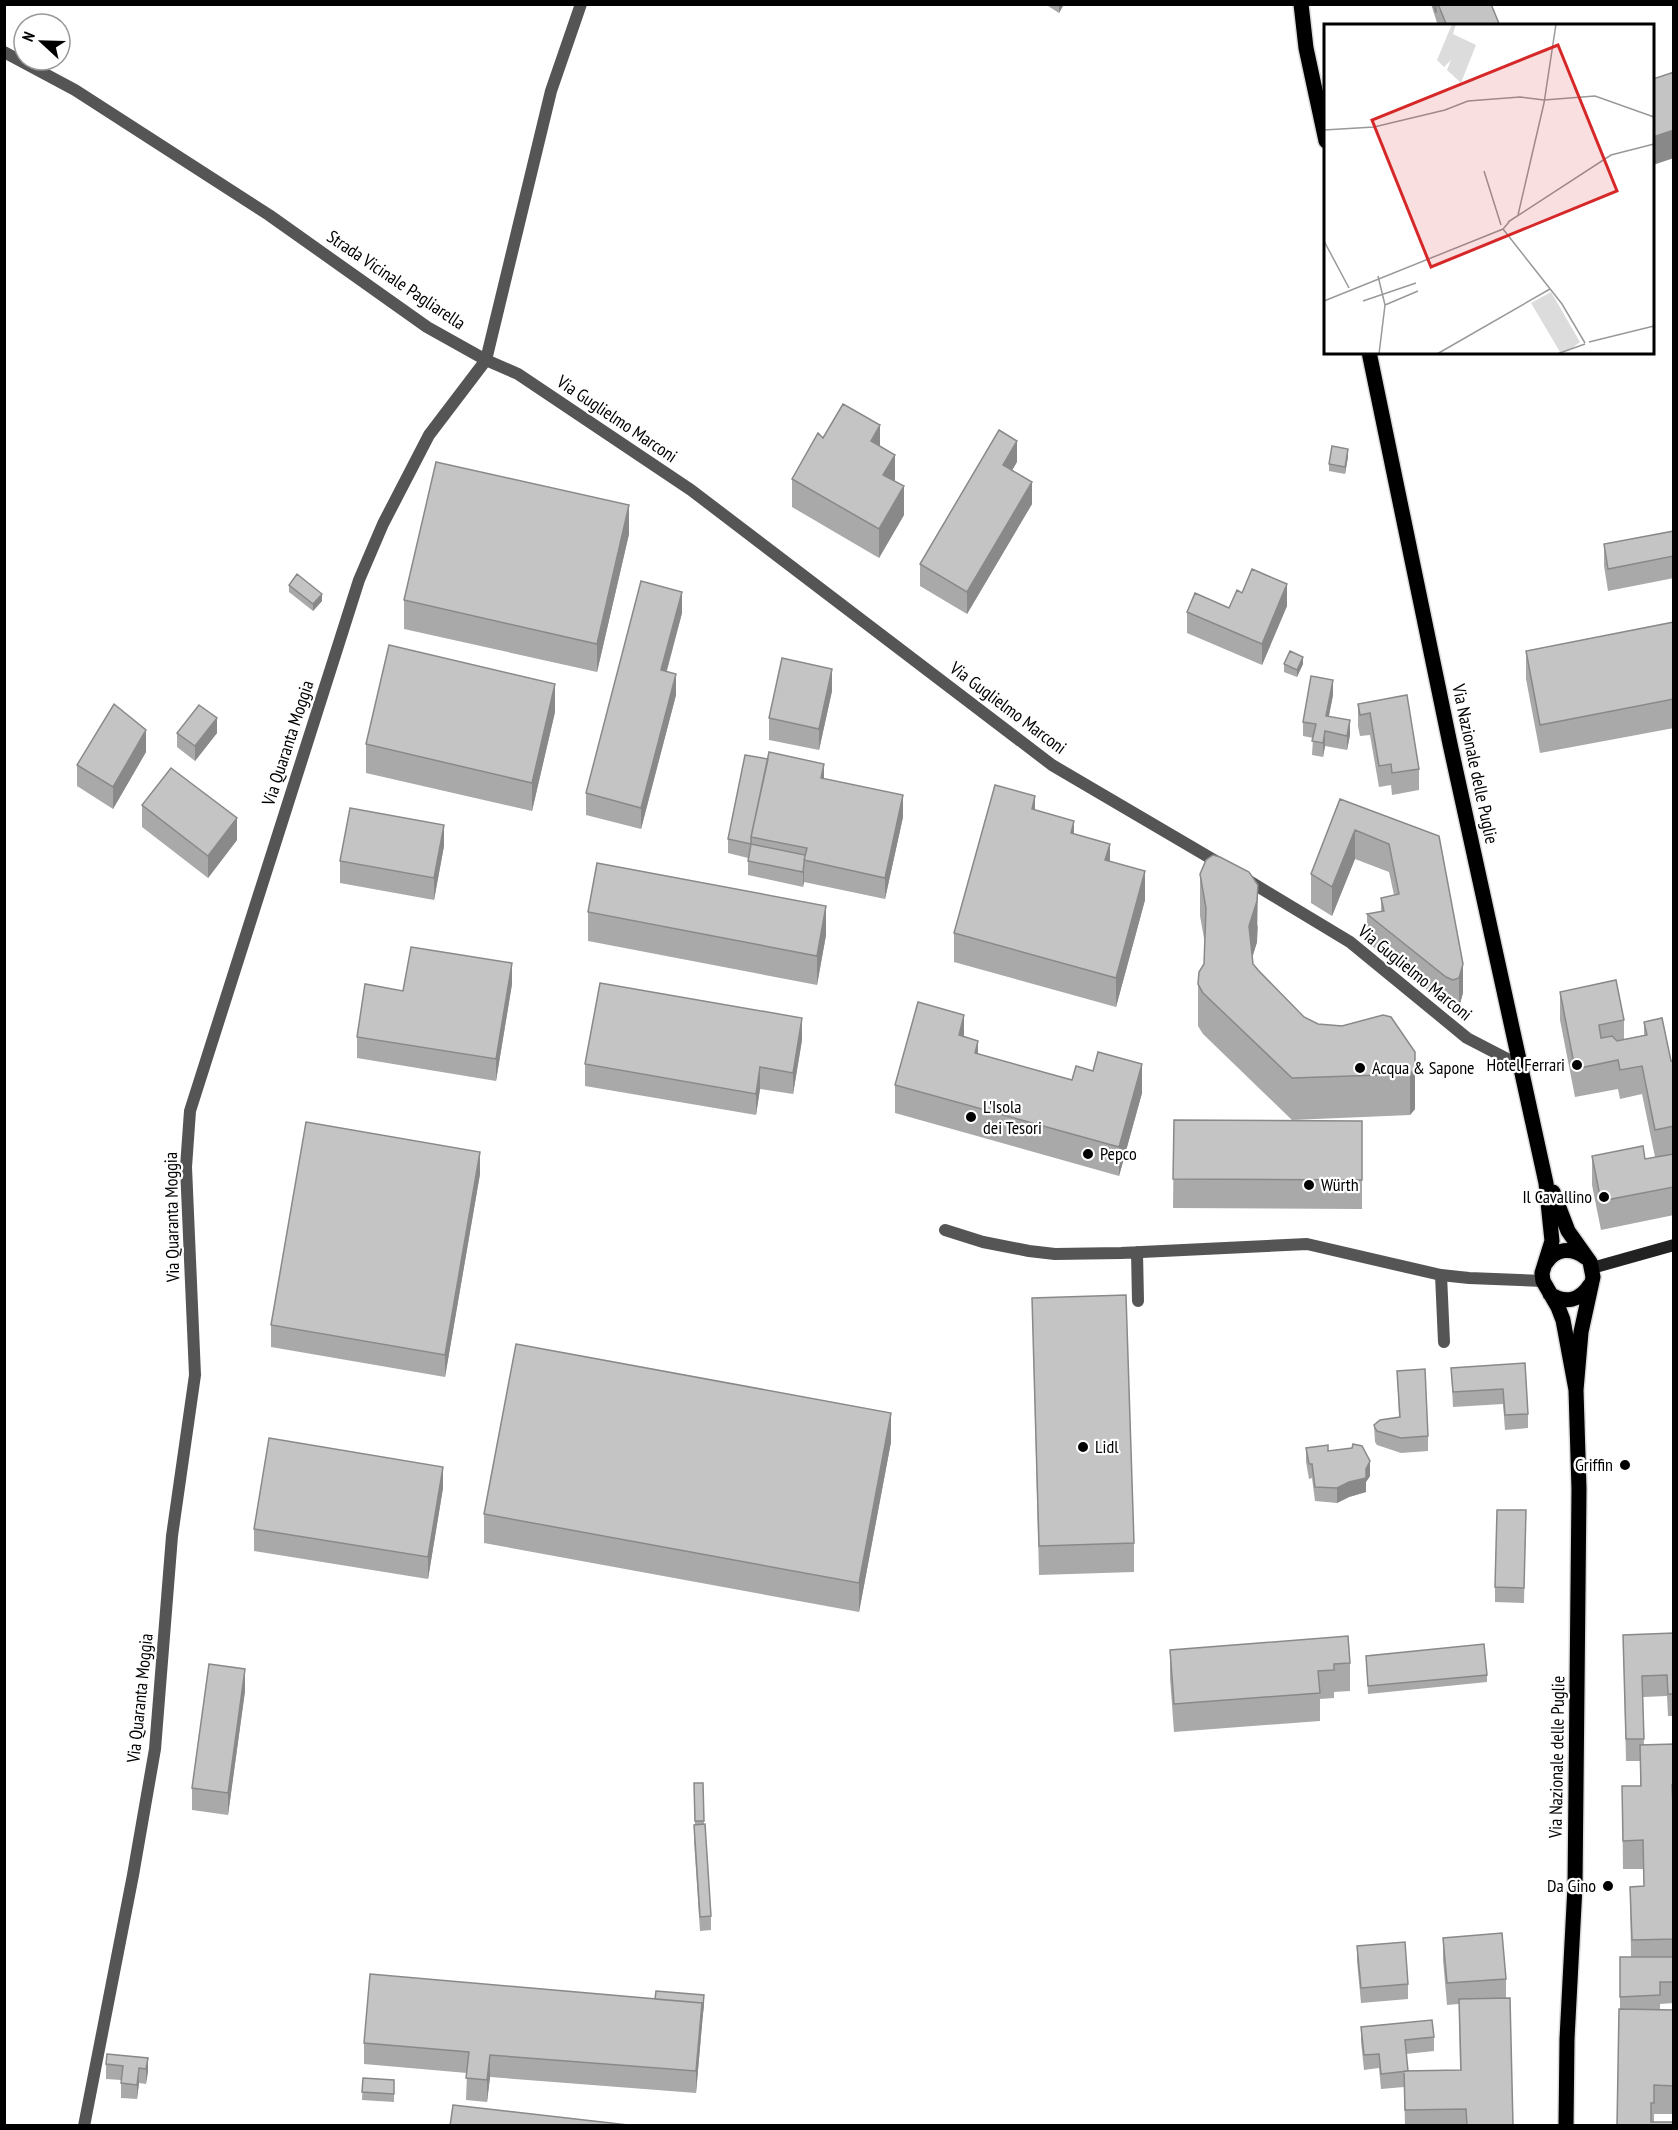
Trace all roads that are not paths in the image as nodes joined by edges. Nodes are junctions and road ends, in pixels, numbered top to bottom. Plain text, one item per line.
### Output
1 (581, 4) edge
2 (1301, 4) edge
3 (4, 52) edge
4 (1324, 132) edge
5 (1370, 354) edge
6 (486, 360) junction
7 (1521, 1066) junction
8 (1546, 1183) junction
9 (945, 1230) dead end
10 (1674, 1245) edge
11 (1137, 1252) junction
12 (1589, 1263) junction
13 (1441, 1275) junction
14 (1546, 1280) junction
15 (1591, 1285) junction
16 (1138, 1301) dead end
17 (1444, 1342) dead end
18 (1576, 1390) junction
19 (84, 2126) edge
20 (1566, 2126) edge

1 - 6 street, Strada Vicinale Pagliarella
2 - 4 main road
3 - 6 street, Strada Vicinale Pagliarella
5 - 7 main road, Via Nazionale delle Puglie
6 - 7 street, Via Guglielmo Marconi
6 - 19 street, Via Quaranta Moggia
7 - 8 main road, Via Nazionale delle Puglie
8 - 12 main road, Via Nazionale delle Puglie
8 - 14 main road, Via Nazionale delle Puglie
9 - 11 street
10 - 12 street
11 - 13 street
11 - 16 street
12 - 14 main road
12 - 15 main road, Via Nazionale delle Puglie
13 - 14 street
13 - 17 street
14 - 15 main road
14 - 18 main road, Via Nazionale delle Puglie
15 - 18 main road, Via Nazionale delle Puglie
18 - 20 main road, Via Nazionale delle Puglie

